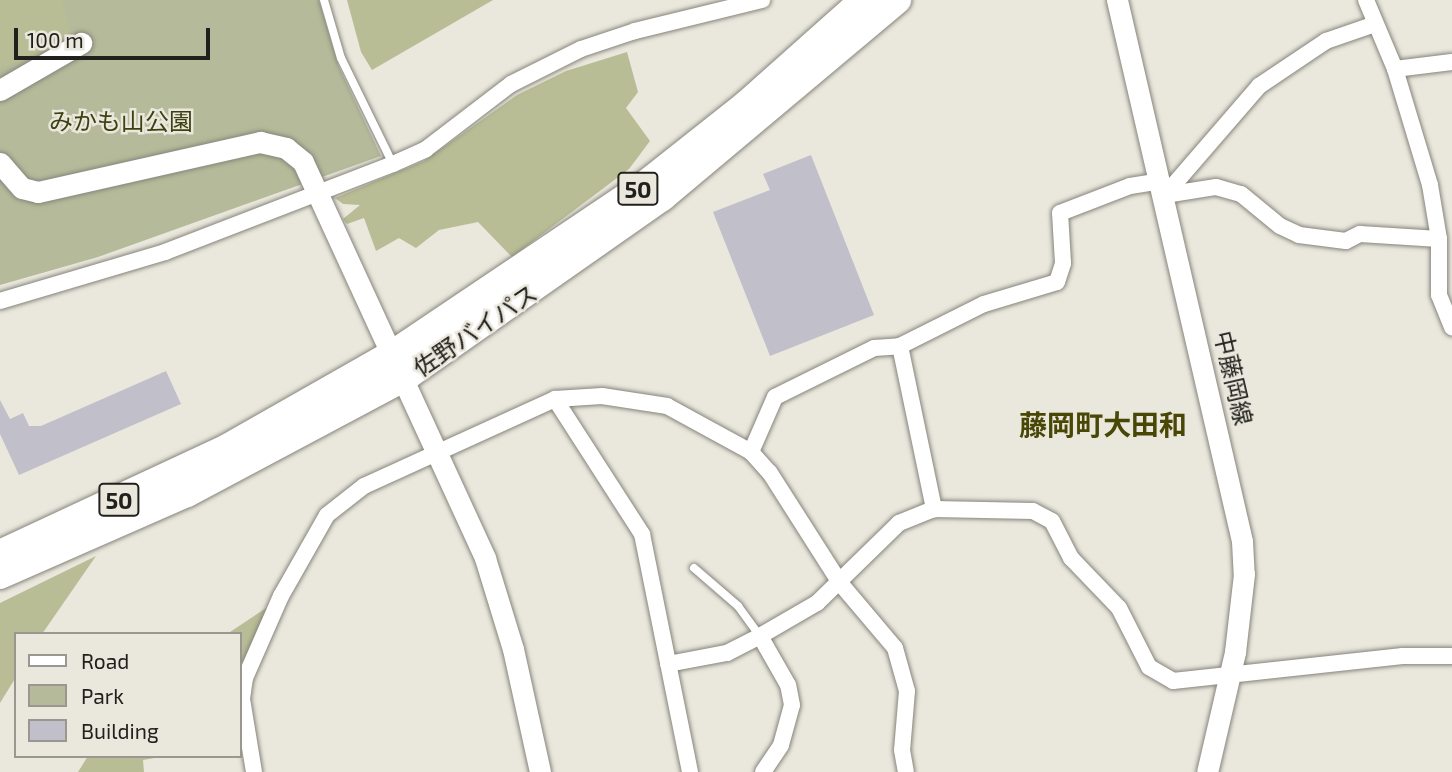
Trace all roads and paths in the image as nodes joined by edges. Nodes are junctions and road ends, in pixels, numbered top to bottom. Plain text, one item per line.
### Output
1 (324, 0) edge
2 (762, 0) edge
3 (864, 0) edge
4 (897, 0) edge
5 (1117, 0) edge
6 (1366, 0) edge
7 (1375, 24) junction
8 (82, 43) dead end
9 (1452, 62) edge
10 (1395, 69) junction
11 (0, 90) edge
12 (0, 163) edge
13 (393, 164) junction
14 (1164, 188) junction
15 (318, 193) junction
16 (1439, 239) junction
17 (0, 301) edge
18 (1452, 327) edge
19 (900, 346) junction
20 (399, 365) junction
21 (555, 399) junction
22 (751, 452) junction
23 (440, 453) junction
24 (933, 509) junction
25 (0, 554) edge
26 (694, 568) dead end
27 (0, 575) edge
28 (840, 583) junction
29 (760, 636) junction
30 (1452, 656) edge
31 (668, 664) junction
32 (1231, 677) junction
33 (254, 772) edge
34 (540, 772) edge
35 (690, 772) edge
36 (763, 772) edge
37 (906, 772) edge
38 (1207, 772) edge

1 - 13 lane
2 - 13 street
3 - 20 highway, 佐野バイパス / 50
4 - 20 highway, 佐野バイパス / 50
5 - 14 street, 中藤岡線
6 - 7 street
7 - 10 street
7 - 14 street
8 - 11 street
9 - 10 street
10 - 16 street
12 - 15 street
13 - 15 street
14 - 16 street
14 - 19 street
14 - 32 street, 中藤岡線
15 - 17 street
15 - 20 street
16 - 18 street
19 - 22 street
19 - 24 street
20 - 23 street
20 - 25 highway, 佐野バイパス / 50
20 - 27 highway, 佐野バイパス / 50
21 - 22 street
21 - 23 street
21 - 31 street
22 - 28 street
23 - 33 street
23 - 34 street
24 - 28 street
24 - 32 street
26 - 29 lane
28 - 29 street
28 - 37 street
29 - 31 street
29 - 36 street
30 - 32 street
31 - 35 street
32 - 38 street, 中藤岡線

